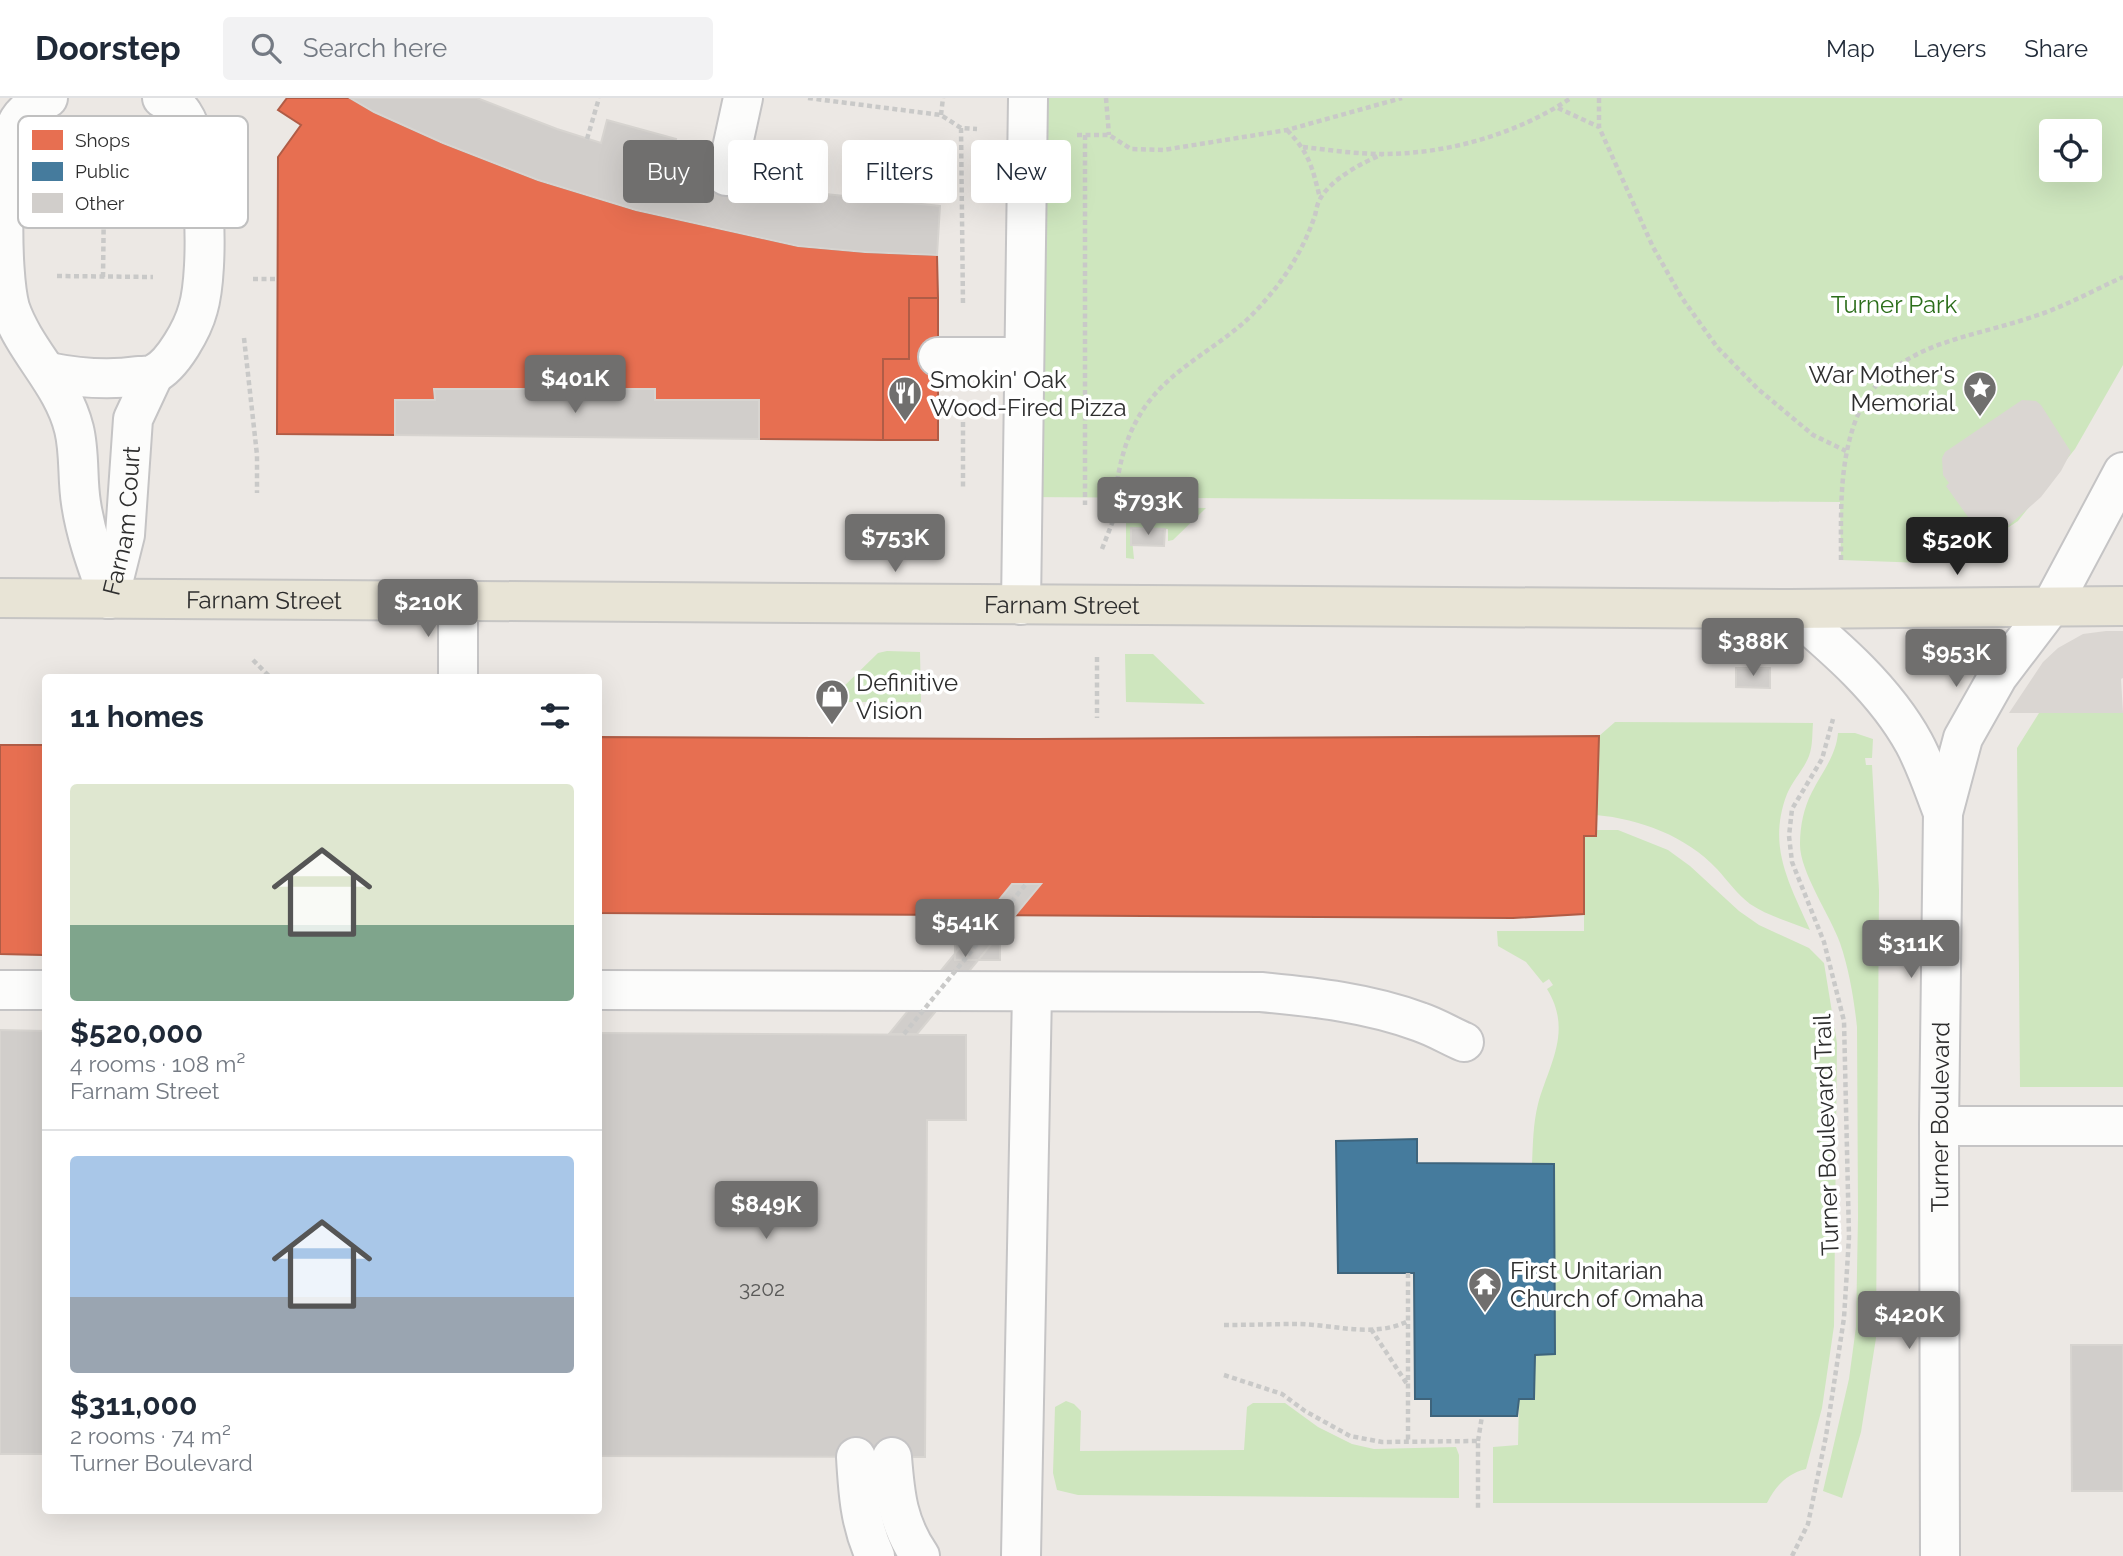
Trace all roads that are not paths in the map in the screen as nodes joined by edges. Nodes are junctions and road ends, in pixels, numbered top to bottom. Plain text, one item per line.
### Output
1 (48, 98) edge
2 (162, 98) edge
3 (743, 98) edge
4 (1028, 98) edge
5 (184, 116) edge
6 (9, 122) edge
7 (726, 176) dead end
8 (1, 184) edge
9 (203, 228) edge
10 (938, 357) dead end
11 (1024, 357) junction
12 (48, 372) junction
13 (154, 374) junction
14 (2123, 472) edge
15 (0, 598) edge
16 (109, 599) junction
17 (458, 601) junction
18 (1021, 605) junction
19 (2052, 605) junction
20 (2123, 606) edge
21 (1790, 609) junction
22 (458, 674) edge
23 (1943, 813) junction
24 (0, 990) edge
25 (42, 990) edge
26 (602, 990) edge
27 (1032, 992) junction
28 (1464, 1042) dead end
29 (1939, 1126) junction
30 (2123, 1126) edge
31 (875, 1556) edge
32 (920, 1556) edge
33 (1021, 1556) edge
34 (1940, 1556) edge

1 - 6 street, Farnam Court
2 - 5 street, Farnam Court
3 - 7 street
4 - 11 street
6 - 8 street, Farnam Court
8 - 12 street, Farnam Court
9 - 13 street, Farnam Court
10 - 11 street
11 - 18 street
12 - 13 street
12 - 16 street, Farnam Court
13 - 16 street, Farnam Court
14 - 19 street, Turner Boulevard
15 - 16 main road, Farnam Street
16 - 17 main road, Farnam Street
17 - 18 main road, Farnam Street
17 - 22 street
18 - 21 main road, Farnam Street
19 - 20 main road, Farnam Street
19 - 21 main road, Farnam Street
19 - 23 street, Turner Boulevard
21 - 23 street
23 - 29 street, Turner Boulevard
24 - 25 street
26 - 27 street
27 - 28 street
27 - 33 street
29 - 30 street
29 - 34 street, Turner Boulevard
31 - 32 street

